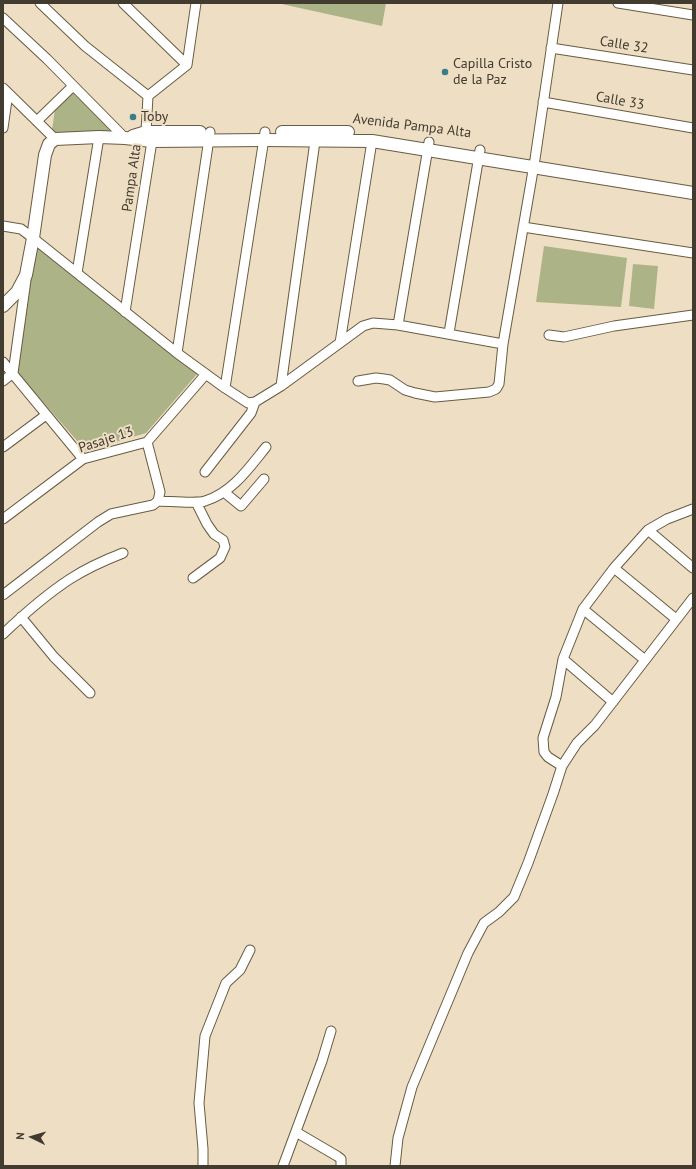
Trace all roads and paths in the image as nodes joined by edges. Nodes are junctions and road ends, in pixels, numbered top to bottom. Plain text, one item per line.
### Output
1 (40, 3) edge
2 (123, 3) edge
3 (196, 3) edge
4 (558, 3) edge
5 (618, 3) edge
6 (693, 15) edge
7 (3, 18) edge
8 (551, 48) junction
9 (187, 65) junction
10 (693, 70) edge
11 (73, 86) junction
12 (5, 90) edge
13 (148, 96) junction
14 (543, 102) junction
15 (37, 121) junction
16 (3, 128) edge
17 (693, 128) edge
18 (209, 136) junction
19 (264, 136) junction
20 (316, 136) junction
21 (99, 137) junction
22 (149, 137) junction
23 (125, 138) junction
24 (55, 139) junction
25 (372, 141) junction
26 (428, 146) junction
27 (479, 154) junction
28 (534, 163) junction
29 (693, 185) edge
30 (693, 193) edge
31 (3, 226) edge
32 (522, 227) junction
33 (33, 238) junction
34 (693, 253) edge
35 (77, 273) junction
36 (26, 275) junction
37 (3, 306) edge
38 (125, 312) junction
39 (693, 315) edge
40 (398, 325) junction
41 (449, 333) junction
42 (549, 335) dead end
43 (340, 343) junction
44 (503, 344) junction
45 (177, 353) junction
46 (3, 362) edge
47 (13, 373) junction
48 (206, 374) junction
49 (3, 381) edge
50 (358, 381) dead end
51 (281, 386) junction
52 (225, 388) junction
53 (255, 402) junction
54 (46, 415) junction
55 (147, 442) junction
56 (3, 447) edge
57 (266, 447) dead end
58 (84, 459) junction
59 (204, 472) dead end
60 (264, 479) dead end
61 (224, 492) junction
62 (158, 501) junction
63 (196, 502) junction
64 (693, 509) edge
65 (3, 519) edge
66 (648, 530) junction
67 (123, 553) dead end
68 (614, 568) junction
69 (693, 568) edge
70 (193, 578) dead end
71 (3, 594) edge
72 (693, 598) edge
73 (582, 609) junction
74 (21, 617) junction
75 (676, 619) junction
76 (3, 634) edge
77 (564, 660) junction
78 (645, 660) junction
79 (90, 693) dead end
80 (613, 702) junction
81 (562, 766) junction
82 (250, 950) dead end
83 (331, 1031) dead end
84 (296, 1132) junction
85 (203, 1166) edge
86 (283, 1166) edge
87 (341, 1166) edge
88 (394, 1166) edge

1 - 13 street
2 - 9 street
3 - 9 street
4 - 8 street
5 - 6 street
7 - 11 street
8 - 10 street, Calle 32
8 - 14 street
9 - 13 street
11 - 15 street
11 - 23 street
12 - 15 street
12 - 16 street
13 - 22 street, Pampa Alta
14 - 17 street, Calle 33
14 - 28 street
15 - 24 street
18 - 19 street, Avenida Pampa Alta
18 - 22 street, Avenida Pampa Alta
18 - 45 street
19 - 20 street, Avenida Pampa Alta
19 - 52 street
20 - 25 street, Avenida Pampa Alta
20 - 26 street, Avenida Pampa Alta
20 - 51 street
21 - 23 street, Avenida Pampa Alta
21 - 24 street, Avenida Pampa Alta
21 - 35 street
22 - 23 street, Avenida Pampa Alta
22 - 38 street, Pampa Alta
24 - 33 street
25 - 26 street, Avenida Pampa Alta
25 - 43 street
26 - 27 street, Avenida Pampa Alta
26 - 40 street
27 - 28 street, Avenida Pampa Alta
27 - 41 street
28 - 29 street, Avenida Pampa Alta
28 - 30 street, Avenida Pampa Alta
28 - 32 street
31 - 33 street
32 - 34 street
32 - 44 street
33 - 35 street
33 - 36 street
35 - 38 street
36 - 37 street
36 - 47 street
38 - 45 street
39 - 42 street
40 - 41 street
40 - 43 street
41 - 44 street
43 - 51 street
44 - 50 street
45 - 48 street
46 - 47 street
47 - 49 street
47 - 54 street
48 - 52 street
48 - 55 street, Pasaje 13
51 - 53 street
52 - 53 street
53 - 59 street
54 - 56 street
54 - 58 street
55 - 58 street, Pasaje 13
55 - 62 street
57 - 61 street
58 - 65 street, Pasaje 13
60 - 61 street
61 - 63 street
62 - 63 street
62 - 71 street
63 - 70 street
64 - 66 street
66 - 68 street
66 - 69 street
67 - 74 street
68 - 73 street
68 - 75 street
72 - 75 street
73 - 77 street
73 - 78 street
74 - 76 street
74 - 79 street
75 - 78 street
77 - 80 street
77 - 81 street
78 - 80 street
80 - 81 street
81 - 88 street
82 - 85 street
83 - 84 street
84 - 86 street
84 - 87 street

